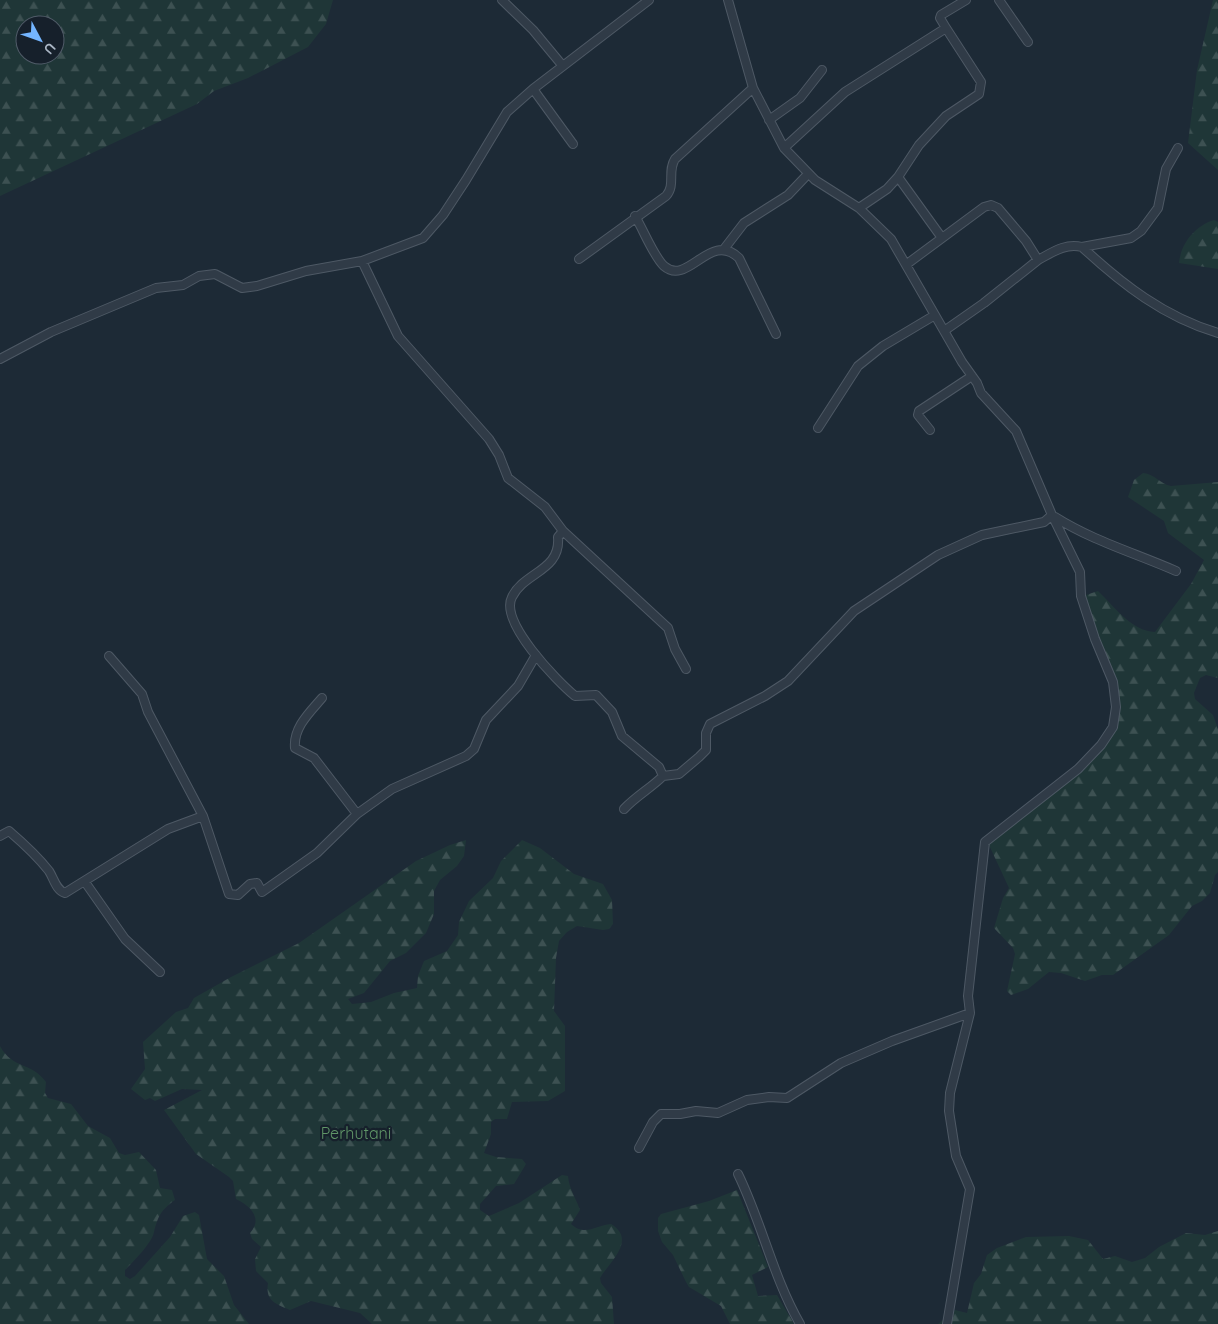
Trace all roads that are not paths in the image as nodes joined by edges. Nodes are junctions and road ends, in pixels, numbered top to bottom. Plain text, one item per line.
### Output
1 (502, 0) edge
2 (649, 0) edge
3 (728, 0) edge
4 (966, 0) edge
5 (999, 0) edge
6 (946, 28) junction
7 (1028, 42) dead end
8 (562, 65) junction
9 (822, 70) dead end
10 (532, 88) junction
11 (753, 88) junction
12 (769, 120) junction
13 (572, 144) dead end
14 (784, 148) junction
15 (1178, 148) dead end
16 (808, 174) junction
17 (898, 177) junction
18 (859, 208) junction
19 (635, 216) junction
20 (942, 238) junction
21 (1082, 248) junction
22 (724, 249) junction
23 (578, 259) dead end
24 (1038, 260) junction
25 (362, 261) junction
26 (906, 264) junction
27 (935, 314) junction
28 (944, 331) junction
29 (1218, 333) edge
30 (776, 334) dead end
31 (0, 360) edge
32 (972, 376) junction
33 (818, 428) dead end
34 (930, 430) dead end
35 (1053, 516) junction
36 (563, 531) junction
37 (1176, 571) dead end
38 (536, 655) junction
39 (109, 656) dead end
40 (686, 669) dead end
41 (322, 698) dead end
42 (664, 776) junction
43 (624, 809) dead end
44 (357, 814) junction
45 (203, 816) junction
46 (0, 836) edge
47 (84, 882) junction
48 (160, 972) dead end
49 (970, 1012) junction
50 (639, 1148) dead end
51 (738, 1174) dead end
52 (800, 1324) edge
53 (946, 1324) edge

1 - 8 street
2 - 8 street
3 - 11 street
4 - 6 street
5 - 7 street
6 - 14 street
6 - 17 street
8 - 10 street
9 - 12 street
10 - 13 street
10 - 25 street
11 - 12 street
11 - 19 street
12 - 14 street
14 - 16 street
15 - 21 street
16 - 18 street
16 - 22 street
17 - 18 street
17 - 20 street
18 - 26 street
19 - 22 street
19 - 23 street
20 - 24 street
20 - 26 street
21 - 24 street
21 - 29 street
22 - 30 street
24 - 28 street
25 - 31 street
25 - 36 street
26 - 27 street
27 - 28 street
27 - 33 street
28 - 32 street
32 - 34 street
32 - 35 street
35 - 37 street
35 - 42 street
35 - 49 street
36 - 38 street
36 - 40 street
38 - 42 street
38 - 44 street
39 - 45 street
41 - 44 street
42 - 43 street
44 - 45 street
45 - 47 street
46 - 47 street
47 - 48 street
49 - 50 street
49 - 53 street
51 - 52 street

